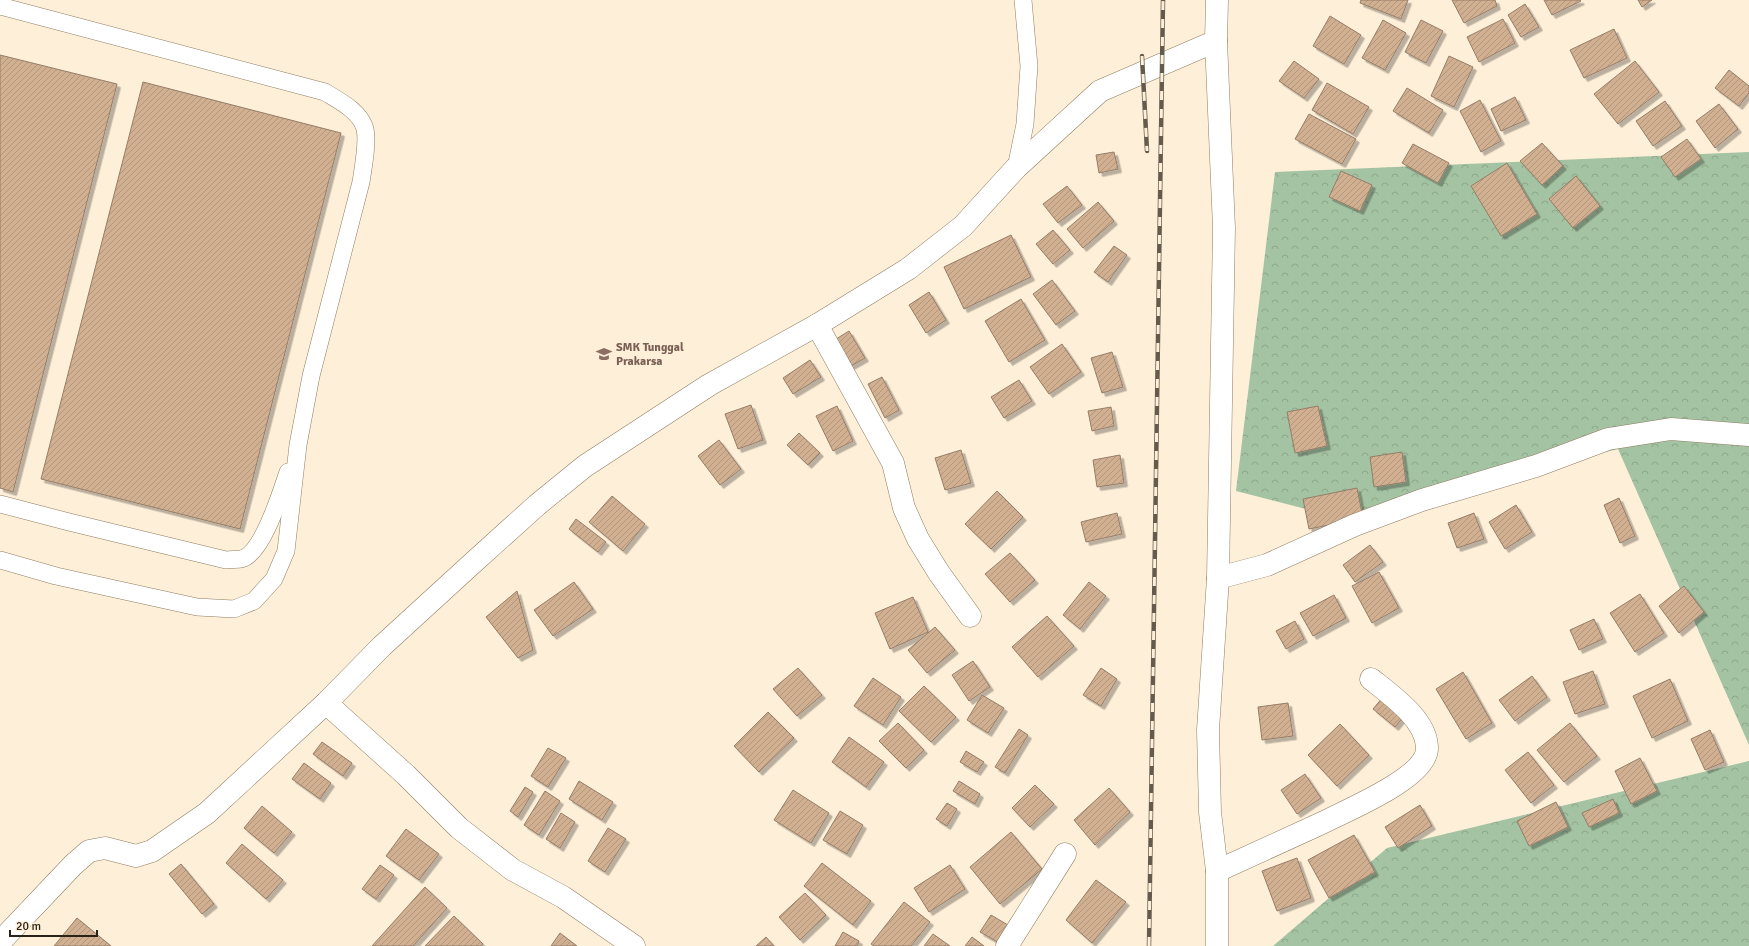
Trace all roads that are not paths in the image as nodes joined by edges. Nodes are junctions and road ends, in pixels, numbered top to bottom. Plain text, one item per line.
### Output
1 (1023, 0) edge
2 (1217, 0) edge
3 (0, 6) edge
4 (1216, 40) junction
5 (1016, 168) junction
6 (817, 325) junction
7 (1749, 435) edge
8 (298, 445) junction
9 (0, 504) edge
10 (0, 560) edge
11 (1218, 578) junction
12 (970, 616) dead end
13 (1371, 679) dead end
14 (326, 703) junction
15 (1065, 854) dead end
16 (1216, 872) junction
17 (0, 942) edge
18 (634, 946) edge
19 (1007, 946) edge
20 (1217, 946) edge

1 - 5 lane
2 - 4 street
3 - 8 lane
4 - 5 street
4 - 11 street
5 - 6 street
6 - 12 street
6 - 14 street
7 - 11 street
8 - 9 lane
8 - 10 lane
11 - 16 street
13 - 16 street
14 - 17 street
14 - 18 street
15 - 19 street
16 - 20 street

